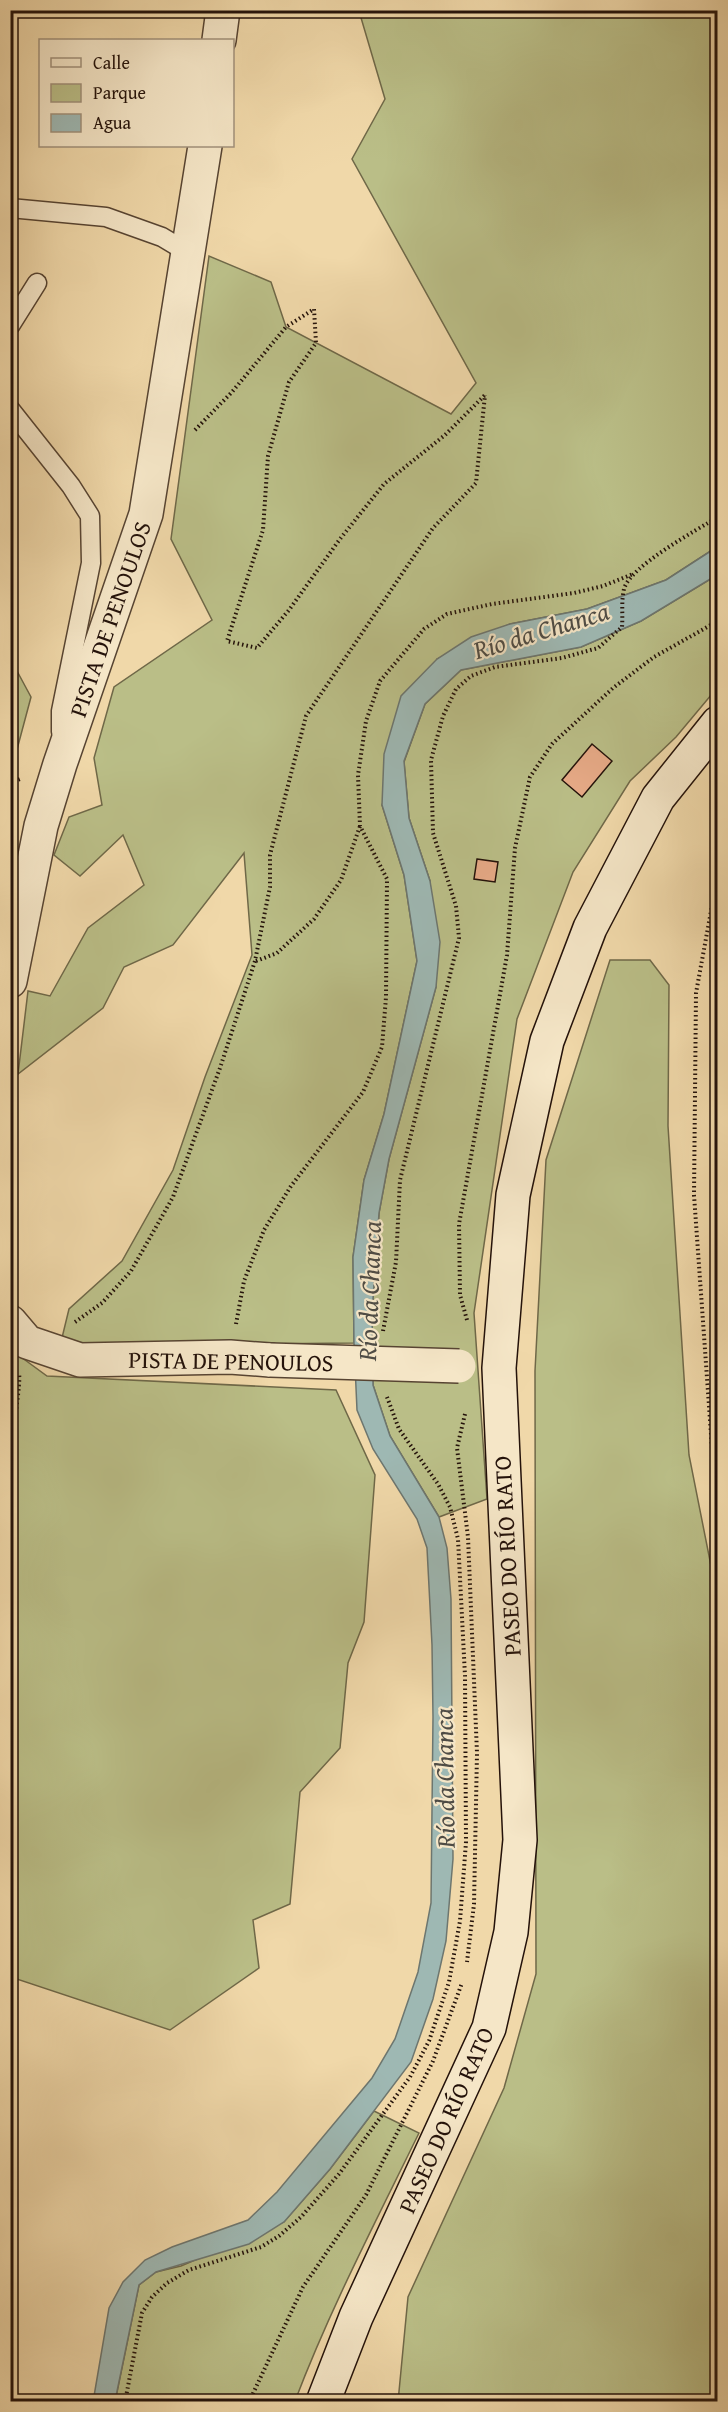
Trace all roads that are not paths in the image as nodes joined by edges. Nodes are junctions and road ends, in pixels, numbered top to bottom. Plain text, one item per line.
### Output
1 (223, 10) edge
2 (219, 39) edge
3 (205, 147) edge
4 (10, 208) edge
5 (187, 252) junction
6 (37, 283) dead end
7 (10, 326) edge
8 (10, 409) edge
9 (717, 723) edge
10 (60, 764) junction
11 (10, 981) edge
12 (19, 1332) edge
13 (499, 1368) junction
14 (323, 2402) edge

1 - 2 street
3 - 5 street, PISTA DE PENOULOS
4 - 5 lane
5 - 10 street, PISTA DE PENOULOS
6 - 7 lane
8 - 10 lane
9 - 13 street, PASEO DO RÍO RATO
10 - 11 street, PISTA DE PENOULOS
12 - 13 street, PISTA DE PENOULOS, bridge
13 - 14 street, PASEO DO RÍO RATO

